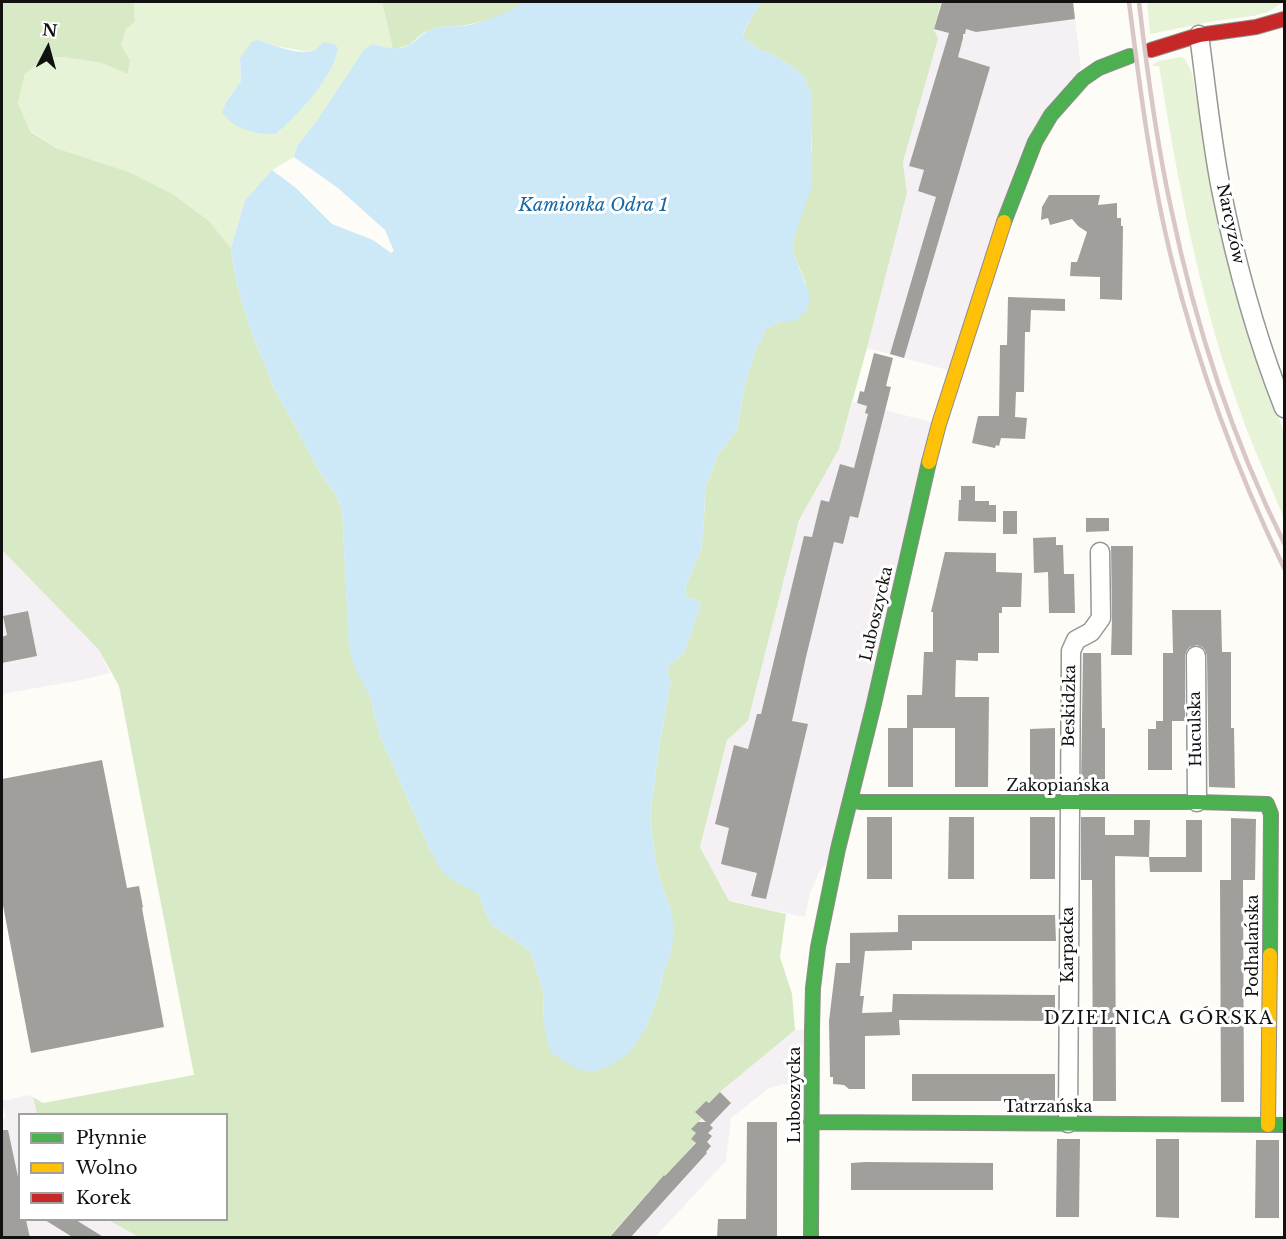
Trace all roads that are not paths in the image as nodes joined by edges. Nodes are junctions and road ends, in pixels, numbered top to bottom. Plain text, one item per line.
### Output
1 (1281, 18) edge
2 (1256, 27) junction
3 (1284, 31) edge
4 (1199, 34) junction
5 (1151, 50) dead end
6 (1130, 56) dead end
7 (1284, 408) edge
8 (1100, 552) dead end
9 (1196, 656) dead end
10 (850, 800) junction
11 (1069, 802) junction
12 (1197, 802) junction
13 (1267, 804) joint
14 (811, 1122) junction
15 (1068, 1123) junction
16 (1268, 1125) junction
17 (1284, 1125) edge
18 (811, 1238) edge

1 - 2 street
2 - 3 street
2 - 4 street
4 - 5 street
4 - 7 street, Narcyzów
6 - 10 street, Luboszycka
8 - 11 street, Beskidzka
9 - 12 street, Huculska
10 - 11 street, Zakopiańska
10 - 14 street, Luboszycka
11 - 12 street, Zakopiańska
11 - 15 street, Karpacka
12 - 13 street, Zakopiańska
13 - 16 street, Podhalańska
14 - 15 street, Tatrzańska
14 - 18 street, Luboszycka
15 - 16 street, Tatrzańska
16 - 17 street, Tatrzańska

